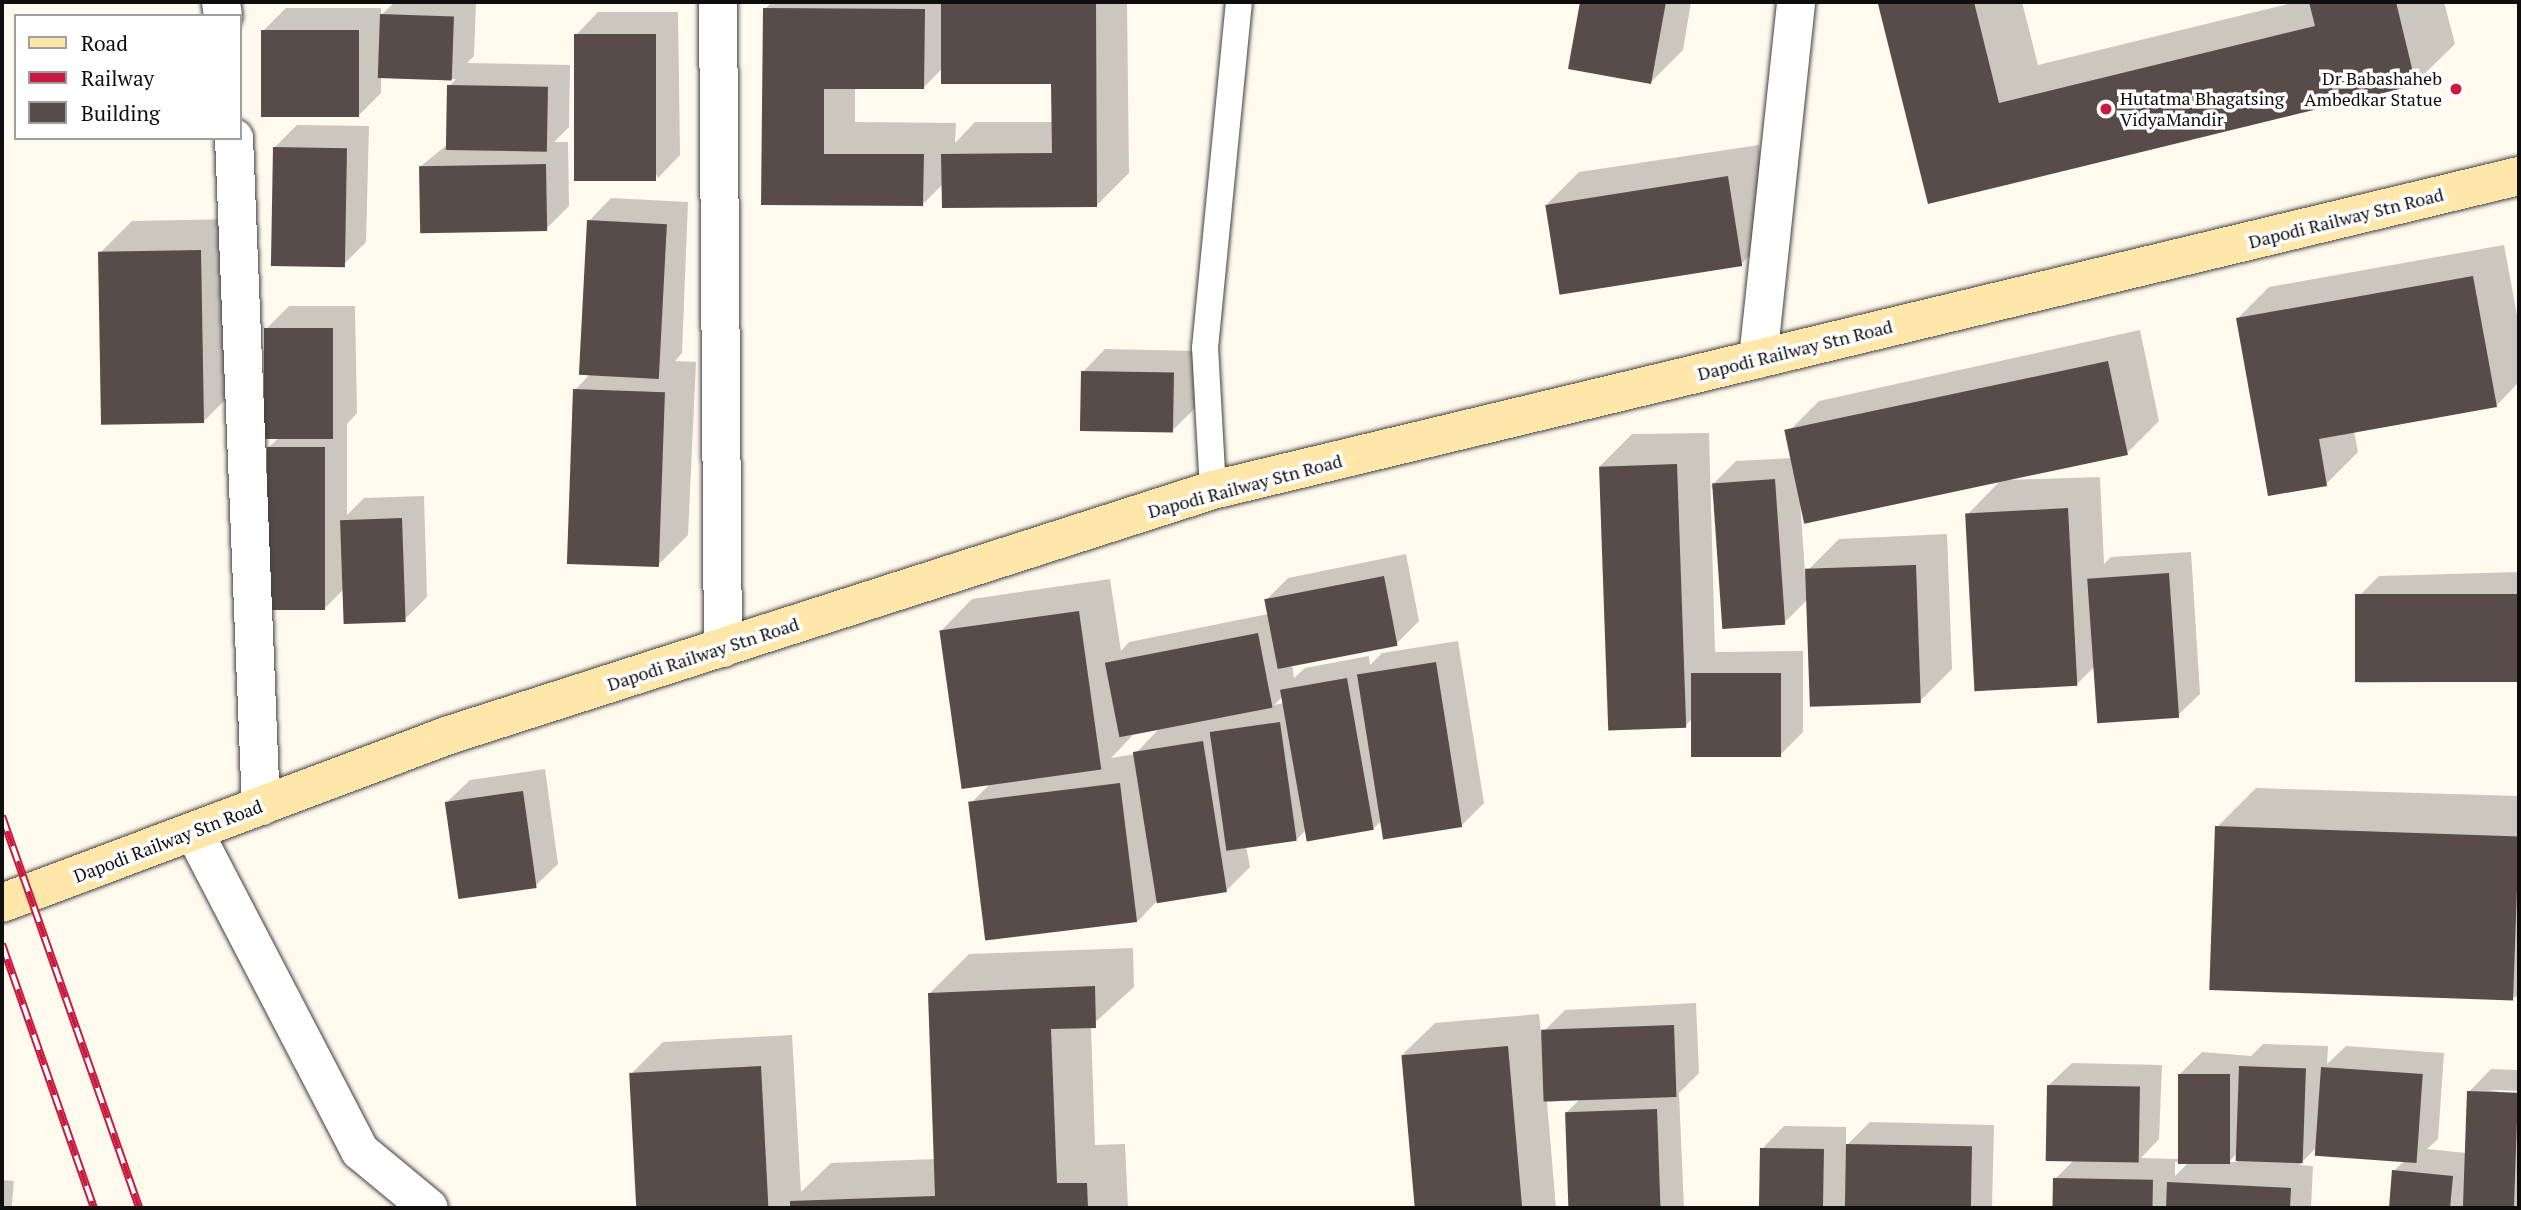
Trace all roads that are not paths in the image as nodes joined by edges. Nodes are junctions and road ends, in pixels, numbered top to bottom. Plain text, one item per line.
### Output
1 (718, 2) edge
2 (1238, 2) edge
3 (1796, 2) edge
4 (234, 140) edge
5 (2519, 176) edge
6 (1758, 359) junction
7 (1213, 490) junction
8 (723, 648) junction
9 (261, 806) junction
10 (194, 832) junction
11 (2, 903) edge
12 (429, 1208) edge

1 - 8 street
2 - 7 lane
3 - 6 street
4 - 9 street
5 - 6 main road, Dapodi Railway Stn Road
6 - 7 main road, Dapodi Railway Stn Road
7 - 8 main road, Dapodi Railway Stn Road
8 - 9 main road, Dapodi Railway Stn Road
9 - 10 main road, Dapodi Railway Stn Road
10 - 11 main road, Dapodi Railway Stn Road
10 - 12 street

